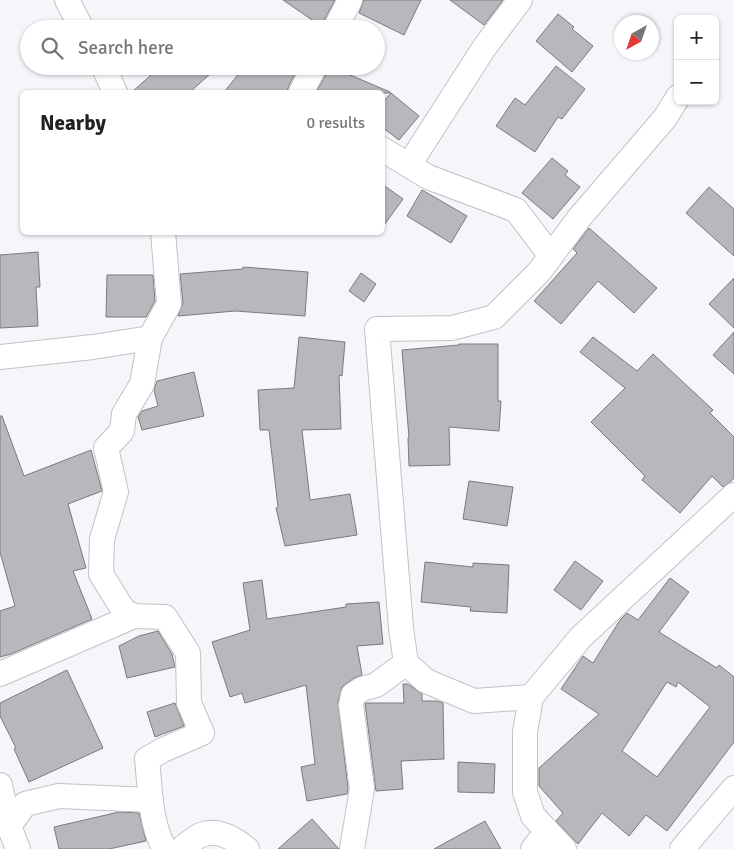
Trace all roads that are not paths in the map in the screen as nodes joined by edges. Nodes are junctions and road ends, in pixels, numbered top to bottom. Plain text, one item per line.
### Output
1 (67, 0) edge
2 (350, 0) edge
3 (520, 0) edge
4 (77, 20) edge
5 (340, 20) edge
6 (106, 75) edge
7 (310, 75) edge
8 (114, 90) edge
9 (302, 90) edge
10 (674, 103) edge
11 (385, 151) edge
12 (409, 165) junction
13 (163, 235) edge
14 (551, 256) junction
15 (150, 338) junction
16 (0, 357) edge
17 (734, 495) edge
18 (134, 616) junction
19 (406, 664) junction
20 (0, 674) edge
21 (531, 697) junction
22 (0, 785) edge
23 (734, 788) edge
24 (151, 800) junction
25 (9, 826) junction
26 (540, 840) edge
27 (694, 844) edge
28 (18, 849) edge
29 (164, 849) edge
30 (181, 849) edge
31 (247, 849) edge
32 (352, 849) edge
33 (564, 849) edge

1 - 4 street
2 - 5 street
3 - 12 street
6 - 8 street
7 - 9 street
10 - 14 street
11 - 12 street
12 - 14 street
13 - 15 street
14 - 19 street
15 - 16 street
15 - 18 street
17 - 21 street
18 - 20 street
18 - 24 street
19 - 21 street
19 - 32 street
21 - 26 street
22 - 25 street
23 - 27 street
24 - 25 street
24 - 29 street
25 - 28 street
26 - 33 street
30 - 31 street

